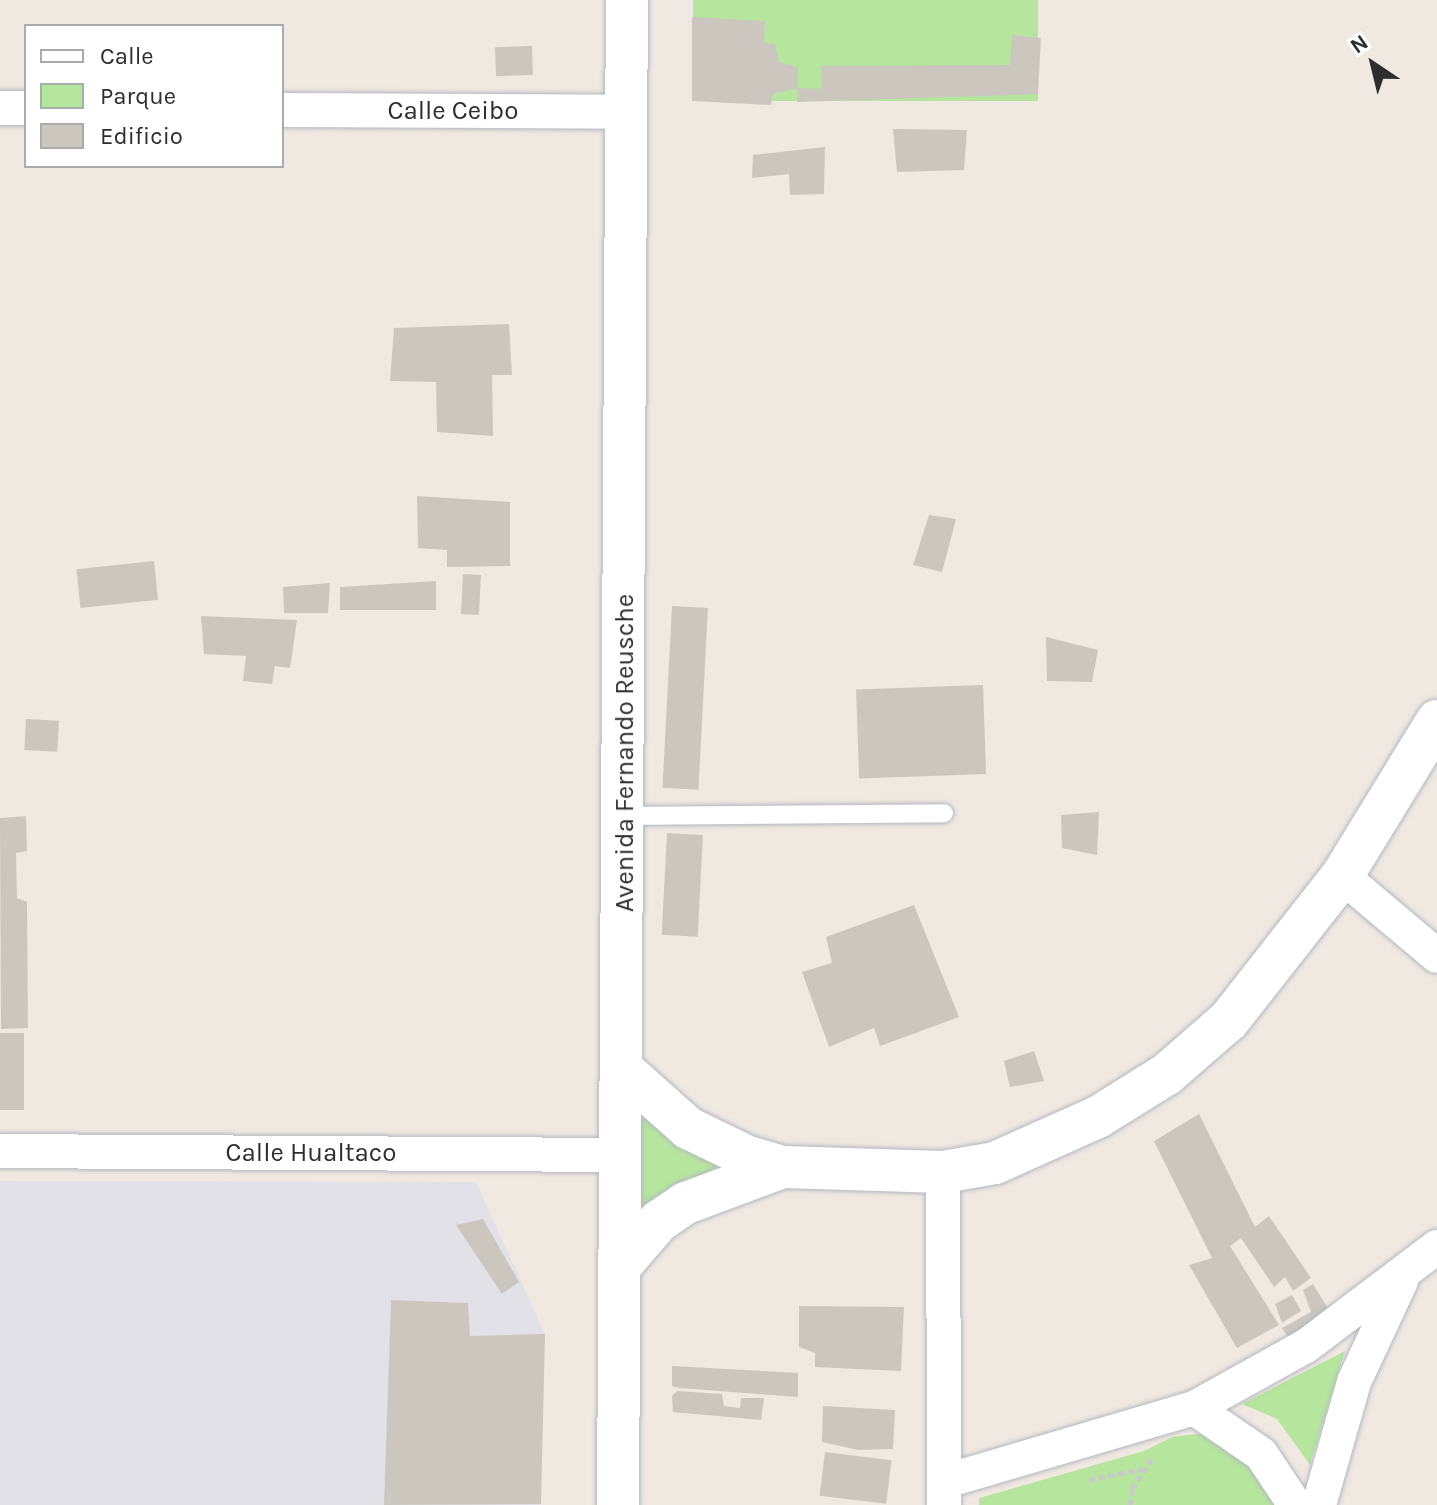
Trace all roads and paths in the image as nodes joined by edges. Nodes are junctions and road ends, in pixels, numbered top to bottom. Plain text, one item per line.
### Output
1 (627, 0) edge
2 (0, 108) edge
3 (24, 108) edge
4 (284, 110) edge
5 (624, 112) junction
6 (1437, 721) edge
7 (944, 813) dead end
8 (626, 816) junction
9 (1342, 876) junction
10 (1437, 956) edge
11 (623, 1070) junction
12 (0, 1151) edge
13 (622, 1155) junction
14 (783, 1167) junction
15 (943, 1172) junction
16 (1437, 1247) edge
17 (621, 1265) junction
18 (1402, 1278) junction
19 (1194, 1408) junction
20 (1143, 1469) dead end
21 (945, 1493) edge
22 (618, 1505) edge
23 (1130, 1505) edge
24 (1295, 1505) edge
25 (1319, 1505) edge

1 - 5 street, Avenida Fernando Reusche
2 - 3 street
4 - 5 street, Calle Ceibo
5 - 8 street, Avenida Fernando Reusche
6 - 9 street
7 - 8 lane
8 - 11 street, Avenida Fernando Reusche
9 - 10 street
9 - 15 street
11 - 13 street, Avenida Fernando Reusche
11 - 14 street
12 - 13 street, Calle Hualtaco
13 - 17 street, Avenida Fernando Reusche
14 - 15 street
14 - 17 street
15 - 21 street
16 - 18 street
17 - 22 street, Avenida Fernando Reusche
18 - 19 street
18 - 25 street
19 - 21 street
19 - 24 street
20 - 23 path

